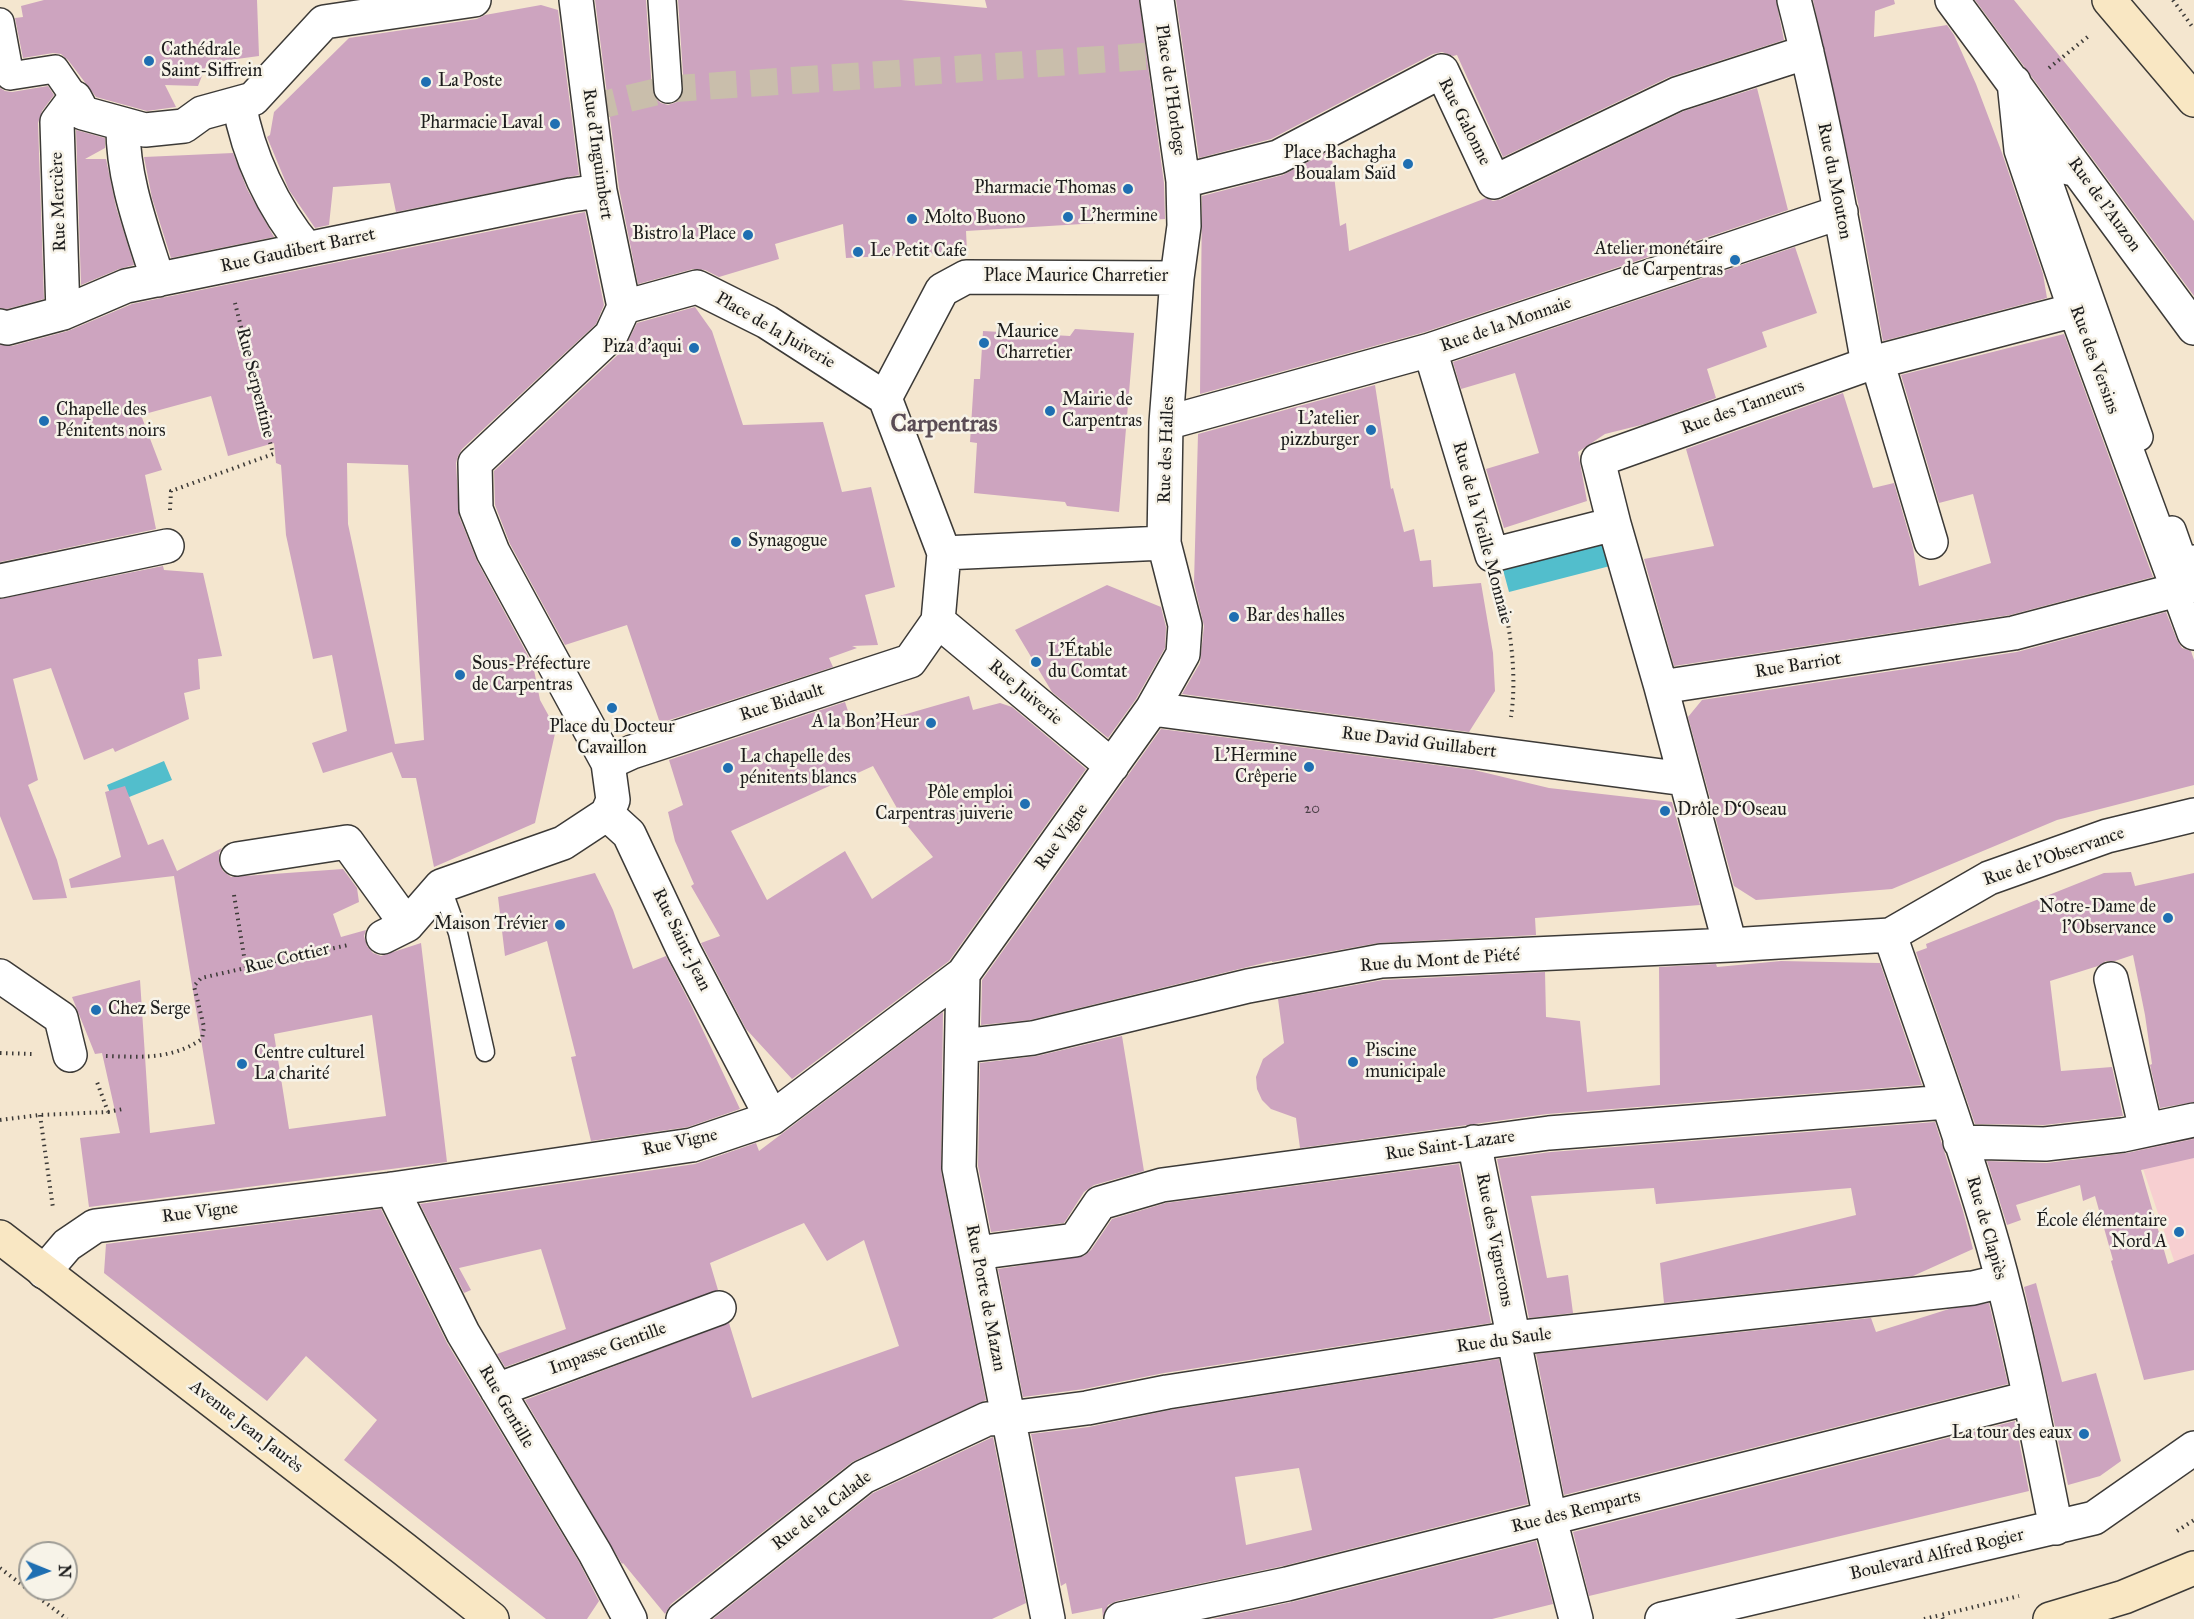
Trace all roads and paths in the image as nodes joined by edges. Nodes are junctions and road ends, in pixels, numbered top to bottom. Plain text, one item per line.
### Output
1 (474, 0) edge
2 (576, 0) edge
3 (662, 0) edge
4 (1158, 0) edge
5 (1794, 0) edge
6 (1952, 0) edge
7 (2109, 0) edge
8 (2173, 0) edge
9 (0, 22) edge
10 (2194, 29) edge
11 (1807, 52) junction
12 (2014, 82) junction
13 (668, 89) dead end
14 (2190, 89) edge
15 (75, 98) junction
16 (239, 103) junction
17 (123, 124) junction
18 (1183, 181) junction
19 (600, 191) junction
20 (1840, 212) junction
21 (307, 249) junction
22 (226, 266) junction
23 (1177, 278) junction
24 (158, 280) junction
25 (624, 307) junction
26 (2075, 310) junction
27 (63, 313) junction
28 (0, 326) edge
29 (2194, 328) edge
30 (2194, 344) edge
31 (1430, 350) junction
32 (1873, 362) junction
33 (885, 398) junction
34 (1166, 423) junction
35 (1614, 524) junction
36 (1931, 542) dead end
37 (1164, 543) junction
38 (167, 546) joint
39 (944, 554) junction
40 (1492, 555) junction
41 (2194, 559) edge
42 (0, 581) edge
43 (2186, 586) edge
44 (938, 621) junction
45 (2194, 633) edge
46 (1661, 687) junction
47 (1152, 709) junction
48 (1505, 754) junction
49 (608, 763) junction
50 (1112, 766) junction
51 (1685, 779) junction
52 (607, 813) junction
53 (2194, 815) edge
54 (237, 859) dead end
55 (441, 886) junction
56 (233, 896) dead end
57 (395, 931) junction
58 (1890, 935) junction
59 (1730, 945) junction
60 (246, 968) junction
61 (963, 974) junction
62 (0, 976) edge
63 (2112, 980) dead end
64 (962, 1046) junction
65 (485, 1052) dead end
66 (0, 1053) edge
67 (79, 1055) junction
68 (1947, 1102) junction
69 (123, 1109) dead end
70 (108, 1112) junction
71 (40, 1115) junction
72 (772, 1118) junction
73 (0, 1120) edge
74 (2194, 1120) edge
75 (2145, 1130) junction
76 (1474, 1142) junction
77 (1960, 1142) junction
78 (392, 1189) junction
79 (0, 1237) edge
80 (67, 1245) junction
81 (976, 1253) junction
82 (44, 1272) junction
83 (2002, 1281) junction
84 (719, 1308) dead end
85 (1514, 1338) junction
86 (496, 1390) junction
87 (2030, 1398) junction
88 (1009, 1418) junction
89 (2194, 1448) edge
90 (1550, 1519) junction
91 (2056, 1528) junction
92 (0, 1568) edge
93 (2194, 1568) edge
94 (609, 1580) junction
95 (1941, 1615) dead end
96 (67, 1619) edge
97 (492, 1619) edge
98 (630, 1619) edge
99 (651, 1619) edge
100 (682, 1619) edge
101 (1048, 1619) edge
102 (1121, 1619) edge
103 (1576, 1619) edge
104 (1662, 1619) edge
105 (1924, 1619) edge
106 (2050, 1619) edge

1 - 16 street
2 - 19 street, Rue d'Inguimbert
3 - 13 street
4 - 18 street, Place de l'Horloge
5 - 11 street, Rue du Mouton
6 - 12 street, Rue de l'Auzon
7 - 14 main road
8 - 10 path
9 - 15 street
11 - 18 street, Rue Galonne
11 - 20 street, Rue du Mouton
12 - 26 street, Rue des Versins
12 - 29 street, Rue de l'Auzon
15 - 17 street
15 - 27 street, Rue Mercière
16 - 17 street
16 - 21 street
17 - 24 street
18 - 23 street, Rue des Halles
19 - 21 street, Rue Gaudibert Barret
19 - 25 street, Rue d'Inguimbert
20 - 31 street, Rue de la Monnaie
20 - 32 street, Rue du Mouton
21 - 22 street, Rue Gaudibert Barret
22 - 24 street, Rue Gaudibert Barret
22 - 38 path, Rue Serpentine
23 - 33 street, Place Maurice Charretier
23 - 34 street, Rue des Halles
24 - 27 street, Rue Gaudibert Barret
25 - 33 street, Place de la Juiverie
25 - 49 street
26 - 32 street, Rue des Tanneurs
26 - 43 street, Rue des Versins
27 - 28 street, Rue Gaudibert Barret
30 - 41 street
31 - 34 street, Rue de la Monnaie
31 - 40 street, Rue de la Vieille Monnaie
32 - 35 street, Rue des Tanneurs
32 - 36 street, Rue du Mouton
33 - 39 street
34 - 37 street, Rue des Halles
35 - 40 street
35 - 46 street
37 - 39 street
37 - 47 street, Rue des Halles
38 - 42 street
39 - 44 street
40 - 48 path, Rue de la Vieille Monnaie
43 - 45 street, Rue des Versins
43 - 46 street, Rue Barriot
44 - 49 street, Rue Bidault
44 - 50 street, Rue Juiverie
46 - 51 street
47 - 48 street, Rue David Guillabert
47 - 50 street, Rue Vigne
48 - 51 street, Rue David Guillabert
49 - 52 street
50 - 61 street, Rue Vigne
51 - 59 street
52 - 55 street
52 - 72 street, Rue Saint-Jean
53 - 58 street, Rue de l'Observance
54 - 57 street
55 - 57 street
55 - 65 lane
56 - 60 path
57 - 60 path, Rue Cottier
58 - 59 street, Rue du Mont de Piété
58 - 68 street, Rue de Clapiès
59 - 64 street, Rue du Mont de Piété
60 - 67 path, Rue Cottier
61 - 64 street, Rue Porte de Mazan
61 - 72 street, Rue Vigne
62 - 67 street
63 - 75 street
64 - 81 street, Rue Porte de Mazan
66 - 67 path, Rue Cottier
67 - 70 path
68 - 76 street, Rue Saint-Lazare
68 - 77 street, Rue de Clapiès
69 - 70 path
70 - 71 path
71 - 73 path
71 - 80 path
72 - 78 street, Rue Vigne
74 - 75 street
75 - 77 street
76 - 81 street, Rue Saint-Lazare
76 - 85 street, Rue des Vignerons
77 - 83 street, Rue de Clapiès
78 - 80 street, Rue Vigne
78 - 86 street, Rue Gentille
79 - 82 main road, Avenue Jean Jaurès
80 - 82 street, Rue Vigne
81 - 88 street, Rue Porte de Mazan
82 - 97 main road, Avenue Jean Jaurès
83 - 85 street, Rue du Saule
83 - 87 street, Rue de Clapiès
84 - 86 street, Impasse Gentille
85 - 88 street, Rue du Saule
85 - 90 street, Rue des Vignerons
86 - 94 street, Rue Gentille
87 - 90 street, Rue des Remparts
87 - 91 street, Rue de Clapiès
88 - 100 street, Rue de la Calade
88 - 101 street, Rue Porte de Mazan
89 - 91 street, Boulevard Alfred Rogier
90 - 102 street, Rue des Remparts
90 - 103 street, Rue des Vignerons
91 - 104 street, Boulevard Alfred Rogier
92 - 96 path
93 - 106 main road
94 - 98 street, Rue Gentille
94 - 99 street
95 - 105 path

